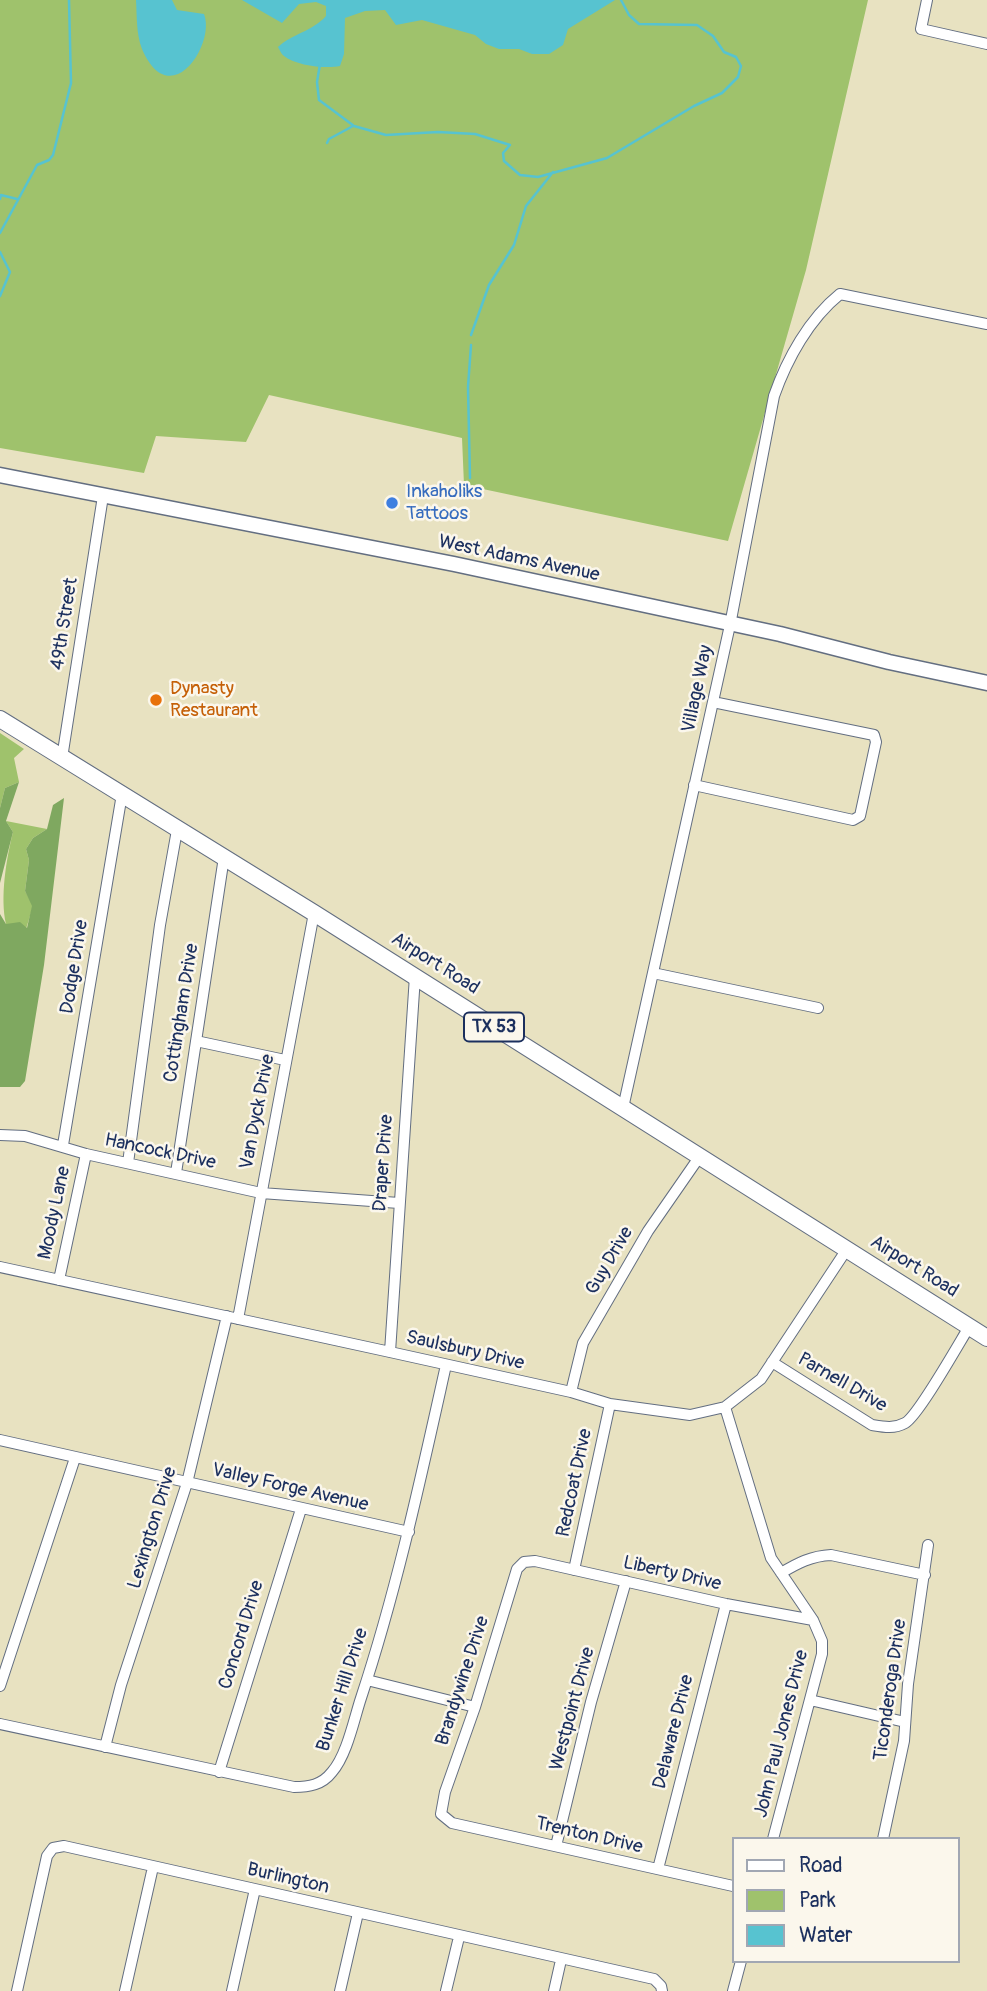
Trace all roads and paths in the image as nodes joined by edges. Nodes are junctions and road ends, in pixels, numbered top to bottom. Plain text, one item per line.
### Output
1 (927, 0) edge
2 (987, 44) edge
3 (987, 324) edge
4 (0, 475) edge
5 (103, 496) junction
6 (730, 625) junction
7 (987, 683) edge
8 (713, 702) junction
9 (0, 719) edge
10 (62, 758) junction
11 (694, 785) junction
12 (122, 794) junction
13 (177, 830) junction
14 (224, 857) junction
15 (314, 913) junction
16 (653, 973) junction
17 (415, 976) junction
18 (818, 1009) dead end
19 (196, 1041) junction
20 (285, 1060) junction
21 (623, 1108) junction
22 (0, 1135) edge
23 (63, 1145) junction
24 (86, 1154) junction
25 (699, 1156) junction
26 (128, 1163) junction
27 (176, 1173) junction
28 (261, 1193) junction
29 (399, 1203) junction
30 (846, 1249) junction
31 (0, 1269) edge
32 (59, 1280) junction
33 (226, 1316) junction
34 (238, 1319) junction
35 (969, 1327) junction
36 (987, 1338) edge
37 (390, 1352) junction
38 (772, 1362) junction
39 (446, 1365) junction
40 (571, 1392) junction
41 (610, 1404) junction
42 (725, 1407) junction
43 (0, 1440) edge
44 (75, 1458) junction
45 (187, 1483) junction
46 (301, 1509) junction
47 (409, 1532) junction
48 (928, 1545) dead end
49 (524, 1562) joint
50 (574, 1570) junction
51 (781, 1573) junction
52 (925, 1575) junction
53 (626, 1581) junction
54 (726, 1604) junction
55 (813, 1620) junction
56 (366, 1680) junction
57 (0, 1686) edge
58 (810, 1700) junction
59 (475, 1707) junction
60 (905, 1722) junction
61 (0, 1724) edge
62 (105, 1747) junction
63 (219, 1772) junction
64 (441, 1814) joint
65 (775, 1837) edge
66 (883, 1837) edge
67 (556, 1846) junction
68 (153, 1867) junction
69 (658, 1869) junction
70 (732, 1886) edge
71 (255, 1889) junction
72 (358, 1913) junction
73 (459, 1937) junction
74 (561, 1959) junction
75 (740, 1963) edge
76 (660, 1987) edge
77 (17, 1991) edge
78 (125, 1991) edge
79 (232, 1991) edge
80 (340, 1991) edge
81 (446, 1991) edge
82 (554, 1991) edge
83 (733, 1991) edge

1 - 2 street
3 - 6 street, Village Way
4 - 5 main road, West Adams Avenue
5 - 6 main road, West Adams Avenue
5 - 10 street, 49th Street
6 - 7 main road, West Adams Avenue
6 - 8 street, Village Way
8 - 11 street, Village Way
8 - 11 street
9 - 10 main road, Airport Road / TX 53
10 - 12 main road, Airport Road / TX 53
11 - 16 street, Village Way
12 - 13 main road, Airport Road / TX 53
12 - 23 street, Dodge Drive
13 - 14 main road, Airport Road / TX 53
13 - 26 street
14 - 15 main road, Airport Road / TX 53
14 - 19 street, Cottingham Drive
15 - 17 main road, Airport Road / TX 53
15 - 20 street, Van Dyck Drive
16 - 18 street
16 - 21 street, Village Way
17 - 21 main road, Airport Road / TX 53
17 - 29 street, Draper Drive
19 - 20 street
19 - 27 street, Cottingham Drive
20 - 28 street, Van Dyck Drive
21 - 25 main road, Airport Road / TX 53
22 - 23 street, Hancock Drive
23 - 24 street, Hancock Drive
24 - 26 street, Hancock Drive
24 - 32 street, Moody Lane
25 - 30 main road, Airport Road / TX 53
25 - 40 street, Guy Drive
26 - 27 street, Hancock Drive
27 - 28 street, Hancock Drive
28 - 29 street, Hancock Drive
28 - 34 street, Van Dyck Drive
29 - 37 street, Draper Drive
30 - 35 main road, Airport Road / TX 53
30 - 38 street, Saulsbury Drive
31 - 32 street, Saulsbury Drive
32 - 33 street, Saulsbury Drive
33 - 34 street, Saulsbury Drive
33 - 45 street, Lexington Drive
34 - 37 street, Saulsbury Drive
35 - 36 main road, Airport Road / TX 53
35 - 38 street, Parnell Drive
37 - 39 street, Saulsbury Drive
38 - 42 street, Saulsbury Drive
39 - 40 street, Saulsbury Drive
39 - 47 street, Bunker Hill Drive
40 - 41 street, Saulsbury Drive
41 - 42 street, Saulsbury Drive
41 - 50 street, Redcoat Drive
42 - 51 street, John Paul Jones Drive
43 - 44 street, Valley Forge Avenue
44 - 45 street, Valley Forge Avenue
44 - 57 street
45 - 46 street, Valley Forge Avenue
45 - 62 street, Lexington Drive
46 - 47 street, Valley Forge Avenue
46 - 63 street, Concord Drive
47 - 56 street, Bunker Hill Drive
48 - 52 street, Ticonderoga Drive
49 - 50 street, Liberty Drive
49 - 59 street, Brandywine Drive
50 - 53 street, Liberty Drive
51 - 52 street
51 - 55 street, John Paul Jones Drive
52 - 60 street, Ticonderoga Drive
53 - 54 street, Liberty Drive
53 - 67 street, Westpoint Drive
54 - 55 street, Liberty Drive
54 - 69 street, Delaware Drive
55 - 58 street, John Paul Jones Drive
56 - 59 street
56 - 63 street, Bunker Hill Drive
58 - 60 street
58 - 65 street, John Paul Jones Drive
59 - 64 street, Brandywine Drive
60 - 66 street, Ticonderoga Drive
61 - 62 street, Bunker Hill Drive
62 - 63 street, Bunker Hill Drive
64 - 67 street, Trenton Drive
67 - 69 street, Trenton Drive
68 - 71 street, Burlington
68 - 77 street, Burlington
68 - 78 street
69 - 70 street, Trenton Drive
71 - 72 street, Burlington
71 - 79 street
72 - 73 street, Burlington
72 - 80 street
73 - 74 street, Burlington
73 - 81 street
74 - 76 street, Burlington
74 - 82 street
75 - 83 street

